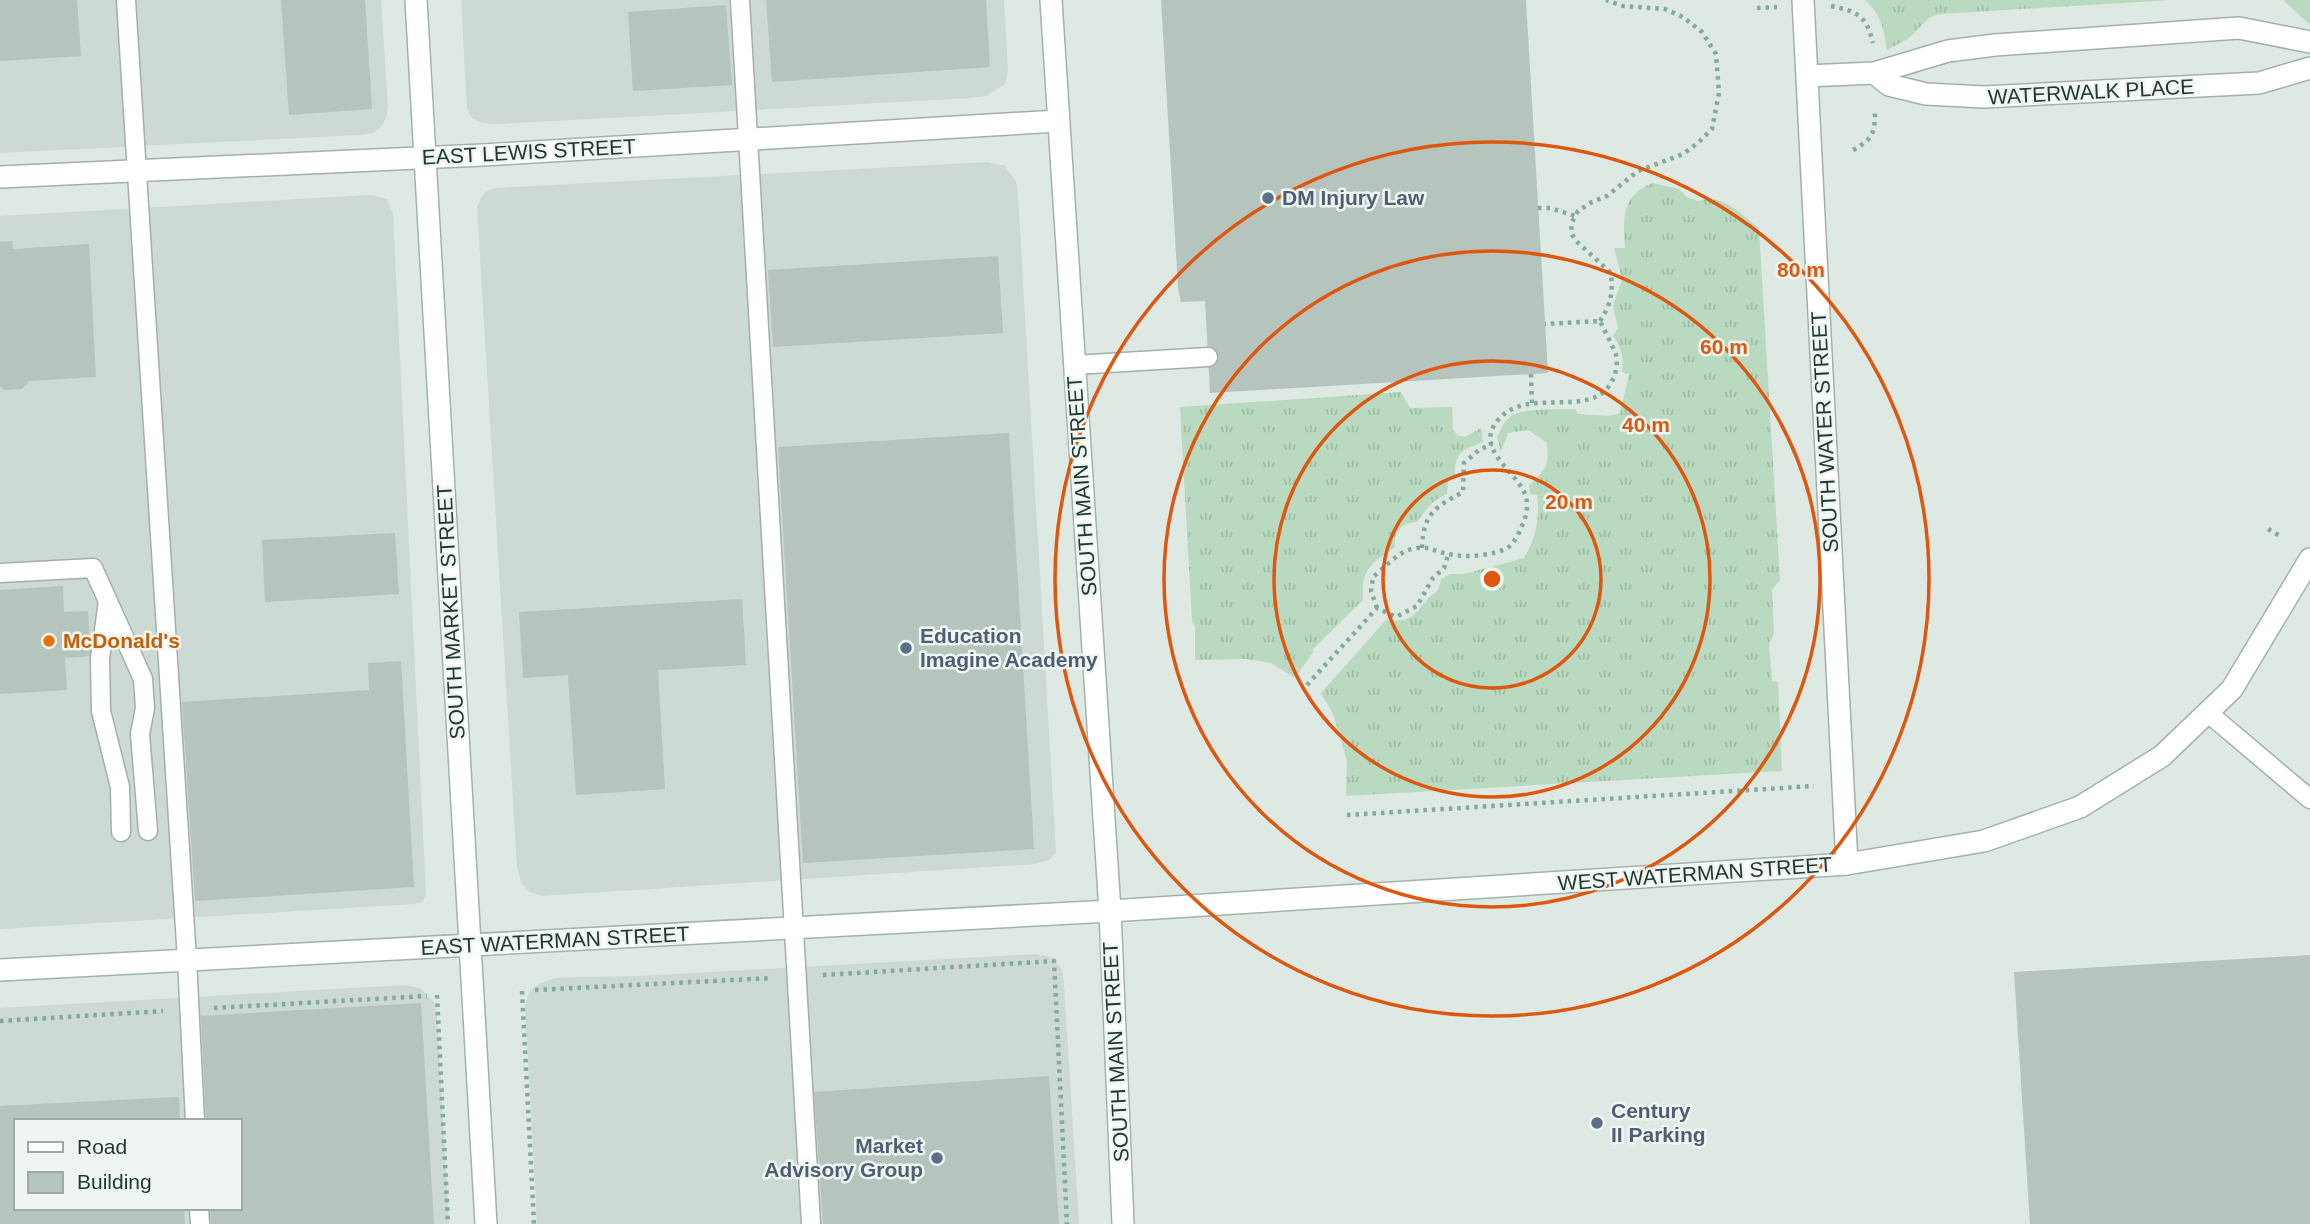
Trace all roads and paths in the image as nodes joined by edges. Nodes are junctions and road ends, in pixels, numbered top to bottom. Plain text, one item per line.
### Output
1 (125, 0) edge
2 (416, 0) edge
3 (740, 0) edge
4 (1051, 0) edge
5 (1606, 0) edge
6 (1803, 0) edge
7 (2310, 42) edge
8 (2310, 68) edge
9 (1874, 73) junction
10 (1807, 76) junction
11 (1058, 121) junction
12 (749, 139) junction
13 (1853, 150) dead end
14 (425, 158) junction
15 (135, 171) junction
16 (0, 177) edge
17 (1538, 208) dead end
18 (1575, 216) junction
19 (1600, 321) junction
20 (1545, 324) dead end
21 (1208, 357) dead end
22 (1074, 365) junction
23 (1531, 374) dead end
24 (1532, 403) junction
25 (1492, 444) junction
26 (2268, 529) dead end
27 (2283, 537) dead end
28 (1422, 548) junction
29 (1448, 555) junction
30 (2310, 559) edge
31 (0, 573) edge
32 (108, 600) junction
33 (1377, 608) junction
34 (1307, 685) dead end
35 (2207, 712) junction
36 (1815, 786) dead end
37 (2310, 799) edge
38 (1347, 815) dead end
39 (148, 831) dead end
40 (121, 832) dead end
41 (1847, 864) junction
42 (1110, 911) junction
43 (794, 928) junction
44 (470, 946) junction
45 (187, 960) junction
46 (1054, 961) dead end
47 (0, 970) edge
48 (522, 991) dead end
49 (437, 995) dead end
50 (195, 1119) edge
51 (447, 1224) edge
52 (486, 1224) edge
53 (534, 1224) edge
54 (811, 1224) edge
55 (1067, 1224) edge
56 (1124, 1224) edge

1 - 15 lane
2 - 14 street, SOUTH MARKET STREET
3 - 12 lane
4 - 11 street, SOUTH MAIN STREET
5 - 18 path
6 - 10 street, SOUTH WATER STREET
7 - 9 street, WATERWALK PLACE
8 - 9 street, WATERWALK PLACE
9 - 10 street, WATERWALK PLACE
9 - 13 path
10 - 41 street, SOUTH WATER STREET
11 - 12 street, EAST LEWIS STREET
11 - 22 street, SOUTH MAIN STREET
12 - 14 street, EAST LEWIS STREET
12 - 43 lane
14 - 15 street, EAST LEWIS STREET
14 - 44 street, SOUTH MARKET STREET
15 - 16 street, EAST LEWIS STREET
15 - 45 lane
17 - 18 path
18 - 19 path
19 - 20 path
19 - 24 path
21 - 22 lane
22 - 42 street, SOUTH MAIN STREET
23 - 24 path
24 - 25 path
25 - 28 path
25 - 29 path
26 - 27 path
28 - 29 path
28 - 33 path
29 - 33 path
30 - 35 street, WEST WATERMAN STREET
31 - 32 lane
32 - 39 lane
32 - 40 lane
33 - 34 path
35 - 37 lane
35 - 41 street, WEST WATERMAN STREET
36 - 38 path
41 - 42 street, WEST WATERMAN STREET
42 - 43 street, EAST WATERMAN STREET
42 - 56 street, SOUTH MAIN STREET
43 - 44 street, EAST WATERMAN STREET
43 - 54 lane
44 - 45 street, EAST WATERMAN STREET
44 - 52 street, SOUTH MARKET STREET
45 - 47 street, EAST WATERMAN STREET
45 - 50 lane
46 - 55 path
48 - 53 path
49 - 51 path

